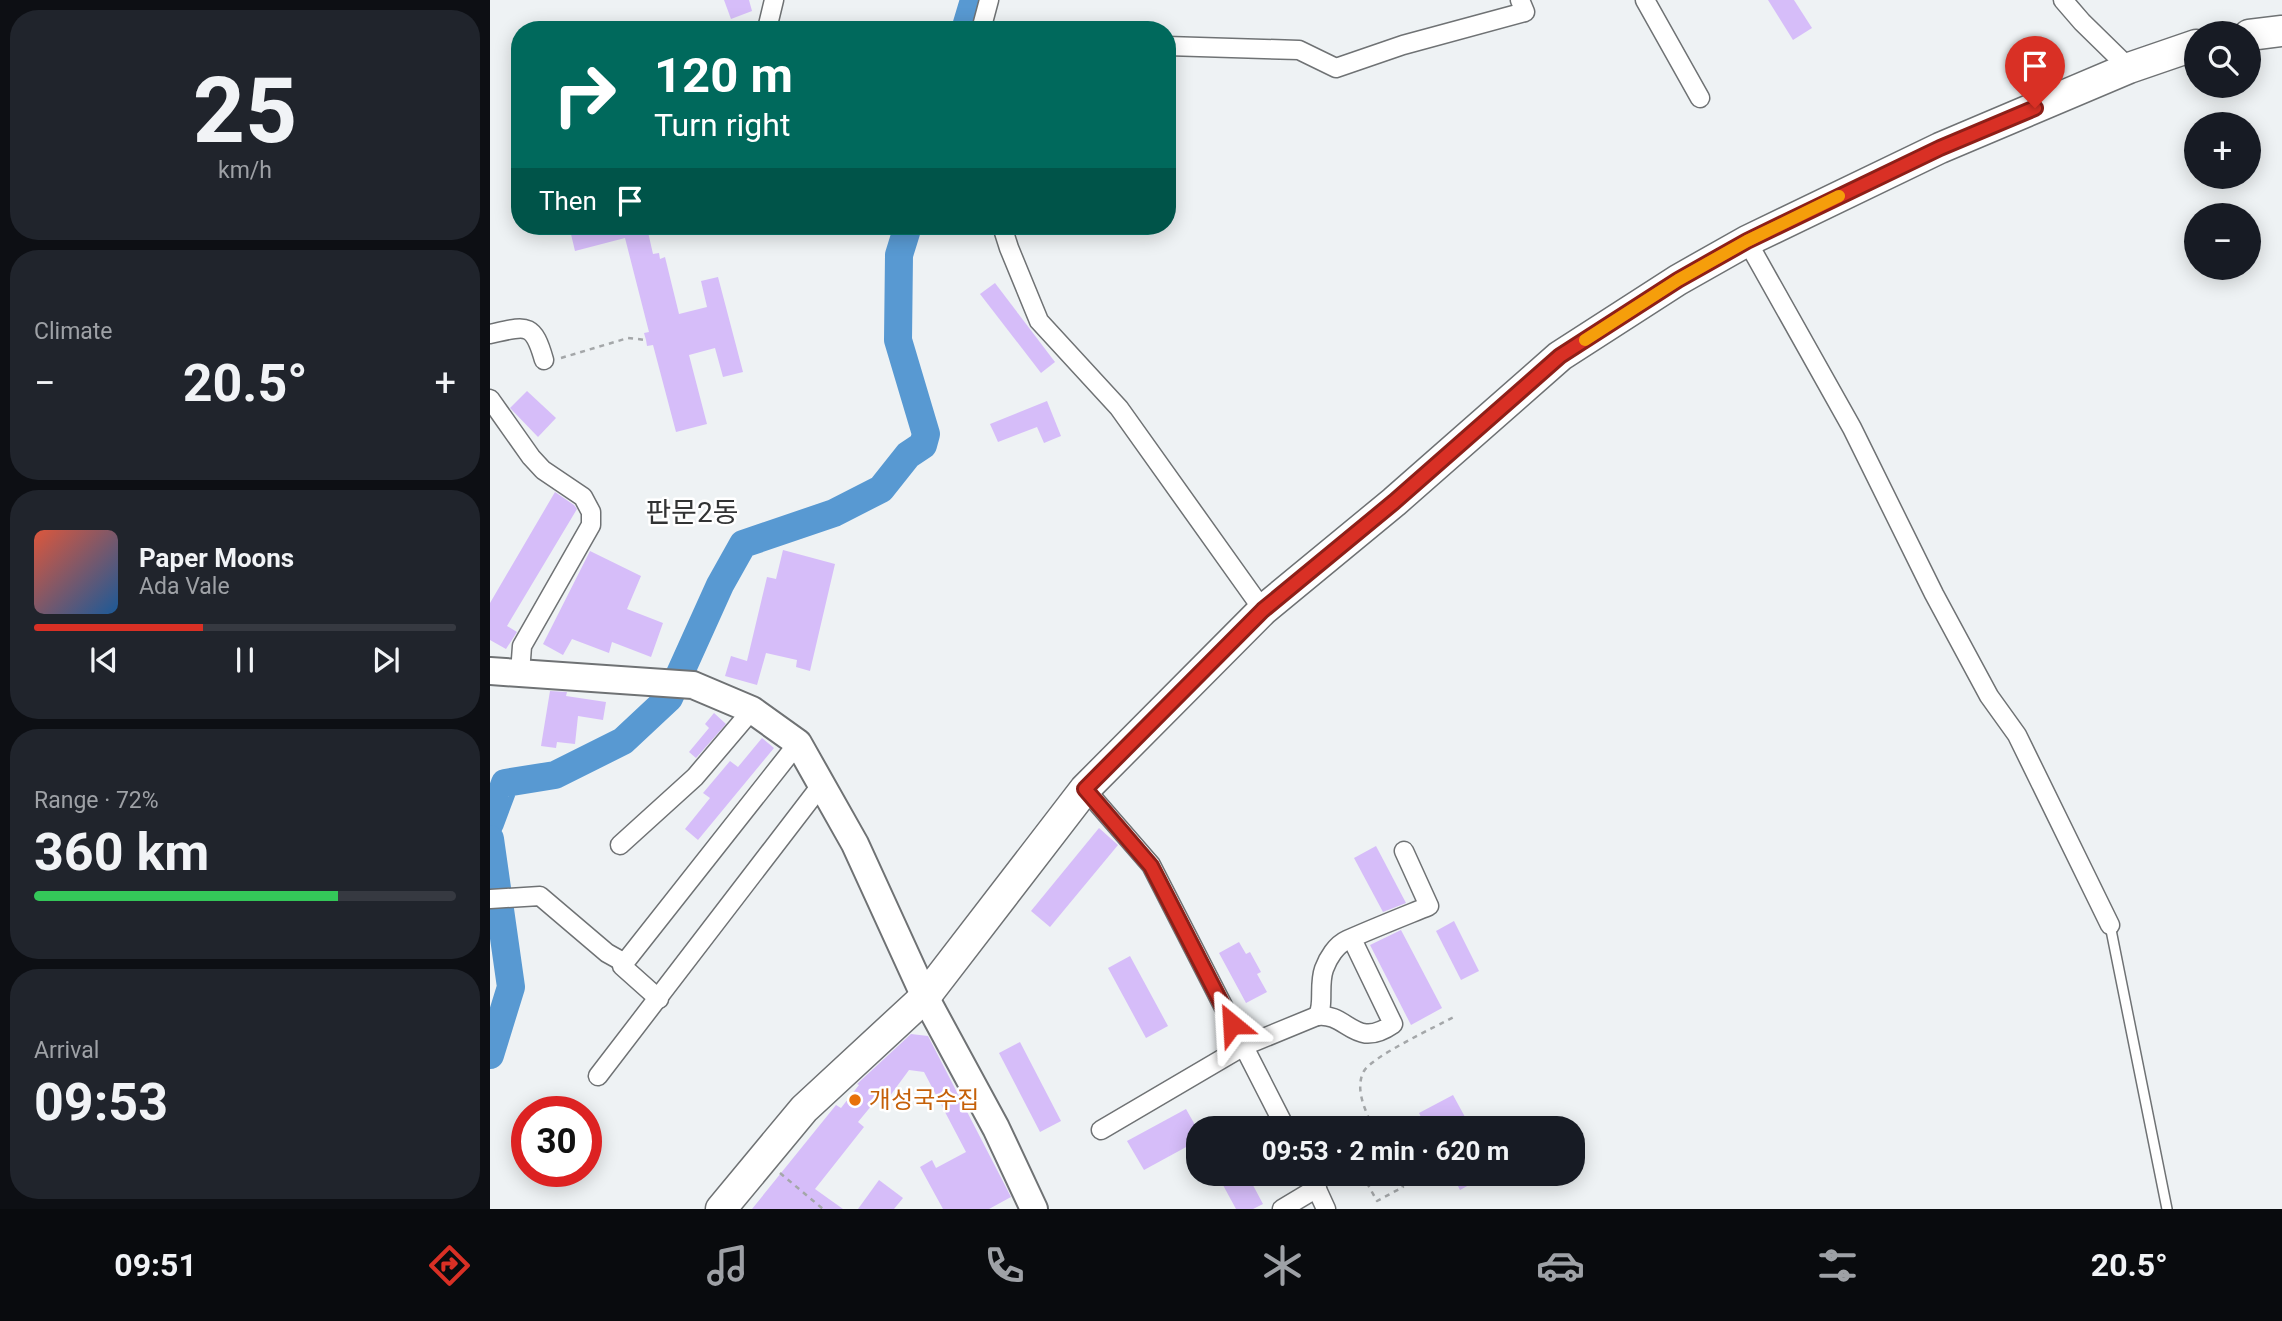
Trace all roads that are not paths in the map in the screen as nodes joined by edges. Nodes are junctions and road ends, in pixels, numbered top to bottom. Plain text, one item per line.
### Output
1 (774, 0) edge
2 (989, 0) edge
3 (1520, 0) edge
4 (1645, 0) edge
5 (2063, 0) edge
6 (769, 21) edge
7 (983, 21) edge
8 (2282, 31) edge
9 (2261, 34) edge
10 (1176, 46) edge
11 (2184, 49) edge
12 (2129, 68) junction
13 (1700, 98) dead end
14 (1005, 235) edge
15 (1747, 241) junction
16 (490, 334) edge
17 (544, 360) road end
18 (490, 399) edge
19 (1263, 610) junction
20 (490, 671) edge
21 (520, 673) junction
22 (752, 710) junction
23 (798, 743) junction
24 (822, 784) junction
25 (1085, 789) junction
26 (620, 845) dead end
27 (1404, 851) dead end
28 (498, 898) edge
29 (2110, 925) joint
30 (1352, 939) junction
31 (625, 962) junction
32 (925, 997) junction
33 (659, 999) junction
34 (1317, 1016) junction
35 (1244, 1046) junction
36 (598, 1076) dead end
37 (1279, 1116) edge
38 (1101, 1130) dead end
39 (1307, 1186) edge
40 (1315, 1186) edge
41 (721, 1209) edge
42 (1034, 1209) edge
43 (1282, 1209) edge
44 (1326, 1209) edge
45 (2167, 1209) edge

1 - 6 street
2 - 7 street
3 - 10 street
4 - 13 street
5 - 12 street
8 - 9 main road
11 - 12 main road
12 - 15 main road
14 - 19 street
15 - 19 main road
15 - 29 street
16 - 17 street
18 - 21 street
19 - 25 main road
20 - 21 street
21 - 22 street
22 - 23 street
22 - 26 street
23 - 24 street
23 - 31 street
24 - 32 street
24 - 33 street
25 - 32 main road
25 - 35 street
27 - 30 street
28 - 31 street
29 - 45 lane
30 - 34 street
30 - 34 street
31 - 33 street
32 - 41 main road
32 - 42 street
33 - 36 street
34 - 35 street
35 - 37 street
35 - 38 street
39 - 43 street
40 - 44 street

